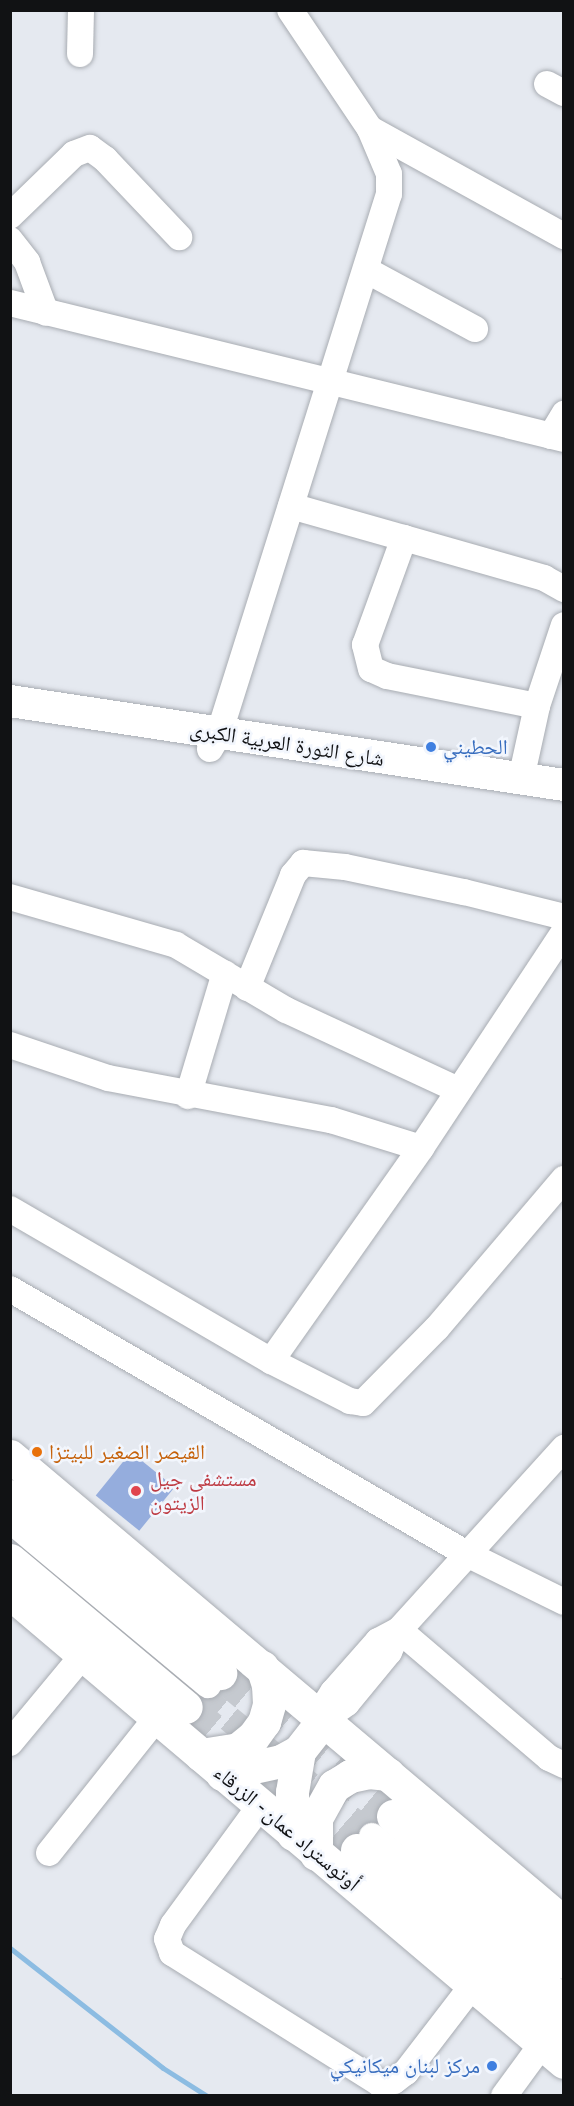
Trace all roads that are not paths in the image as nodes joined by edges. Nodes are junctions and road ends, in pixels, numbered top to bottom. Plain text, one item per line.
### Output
1 (81, 10) edge
2 (290, 10) edge
3 (80, 54) dead end
4 (370, 129) junction
5 (10, 216) edge
6 (564, 236) edge
7 (179, 237) dead end
8 (10, 240) edge
9 (366, 270) junction
10 (10, 303) edge
11 (46, 313) junction
12 (475, 329) dead end
13 (332, 383) junction
14 (559, 429) edge
15 (291, 506) junction
16 (404, 538) junction
17 (564, 589) edge
18 (564, 625) edge
19 (10, 701) edge
20 (537, 706) junction
21 (10, 718) edge
22 (215, 742) junction
23 (521, 779) junction
24 (564, 785) edge
25 (564, 800) edge
26 (10, 897) edge
27 (564, 917) edge
28 (564, 932) edge
29 (225, 973) junction
30 (247, 988) junction
31 (10, 1045) edge
32 (458, 1090) junction
33 (188, 1096) junction
34 (421, 1148) junction
35 (564, 1179) edge
36 (10, 1209) edge
37 (10, 1289) edge
38 (271, 1361) junction
39 (564, 1449) edge
40 (10, 1456) edge
41 (10, 1496) edge
42 (10, 1520) edge
43 (10, 1539) edge
44 (467, 1554) junction
45 (10, 1560) edge
46 (564, 1602) edge
47 (14, 1603) edge
48 (399, 1630) junction
49 (84, 1655) junction
50 (262, 1667) junction
51 (194, 1695) junction
52 (323, 1720) junction
53 (10, 1743) edge
54 (299, 1751) junction
55 (212, 1764) junction
56 (564, 1765) edge
57 (388, 1774) junction
58 (260, 1806) junction
59 (375, 1833) junction
60 (304, 1844) junction
61 (49, 1853) dead end
62 (564, 1923) edge
63 (564, 1962) edge
64 (564, 1984) edge
65 (472, 1986) junction
66 (564, 1998) edge
67 (556, 2044) edge
68 (504, 2096) edge

1 - 3 street
2 - 4 street
4 - 6 street
4 - 9 street
5 - 7 street
8 - 11 street
9 - 12 street
9 - 13 street
10 - 11 street
11 - 13 street
13 - 14 street
13 - 15 street
15 - 16 street
15 - 22 street
16 - 17 street
16 - 20 street
18 - 20 street
19 - 22 main road, شارع الثورة العربية الكبرى
20 - 23 street
21 - 22 main road, شارع الثورة العربية الكبرى
22 - 23 main road, شارع الثورة العربية الكبرى
22 - 25 main road, شارع الثورة العربية الكبرى
23 - 24 main road, شارع الثورة العربية الكبرى
26 - 29 street
27 - 30 street
28 - 32 street
29 - 30 street
29 - 33 street
30 - 32 street
31 - 33 street
32 - 34 street
33 - 34 street
34 - 38 street
35 - 38 street
36 - 38 street
37 - 44 street
39 - 44 street
40 - 50 highway
41 - 51 highway, أوتوستراد عمان - الزرقاء
42 - 51 street
43 - 51 street
44 - 46 street
44 - 48 street
45 - 51 highway, أوتوستراد عمان - الزرقاء
47 - 49 highway, أوتوستراد عمان - الزرقاء
48 - 52 street
48 - 56 street
49 - 51 highway, أوتوستراد عمان - الزرقاء
49 - 53 street
50 - 52 highway
50 - 55 highway
51 - 55 highway, أوتوستراد عمان - الزرقاء
51 - 61 street
52 - 54 highway
52 - 57 highway
54 - 55 highway
54 - 60 highway
55 - 58 highway, أوتوستراد عمان - الزرقاء
57 - 60 highway
57 - 62 highway
58 - 60 highway, أوتوستراد عمان - الزرقاء
58 - 65 street
59 - 63 highway
59 - 64 street
59 - 66 street
59 - 67 highway, أوتوستراد عمان - الزرقاء
60 - 65 highway, أوتوستراد عمان - الزرقاء
65 - 67 highway, أوتوستراد عمان - الزرقاء
67 - 68 street

